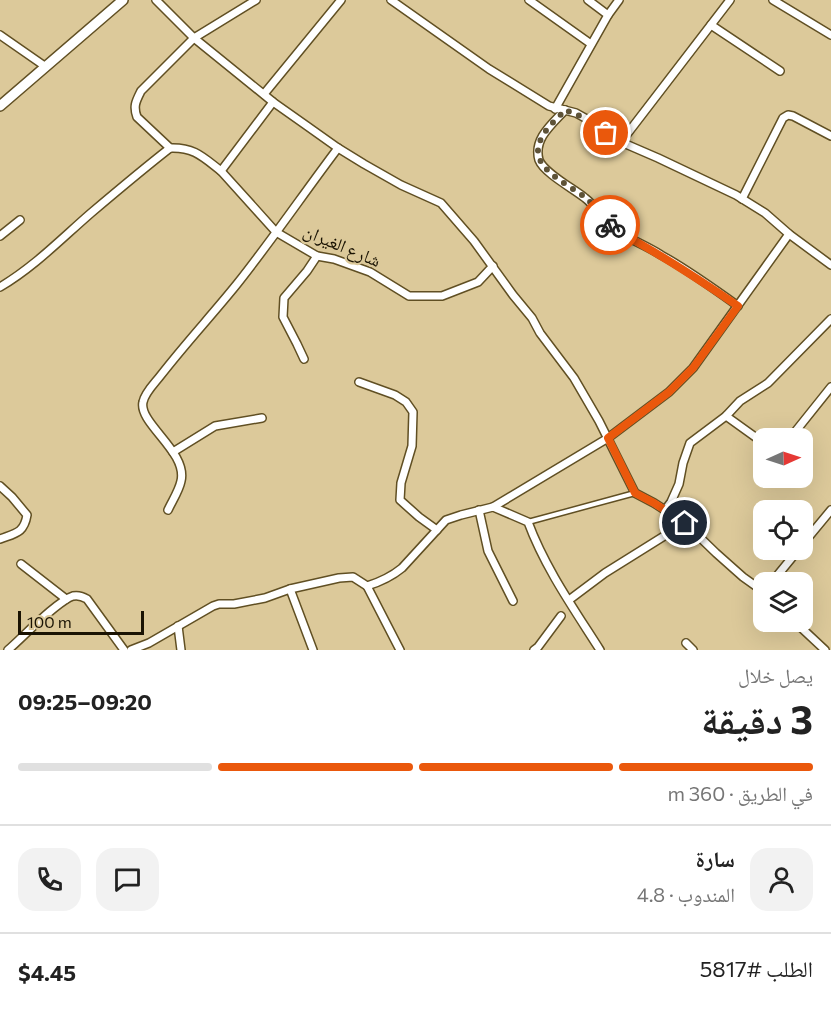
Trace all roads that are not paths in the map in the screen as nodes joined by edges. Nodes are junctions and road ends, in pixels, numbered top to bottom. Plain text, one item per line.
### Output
1 (156, 0) edge
2 (256, 0) edge
3 (341, 0) edge
4 (391, 0) edge
5 (529, 0) edge
6 (588, 0) edge
7 (619, 0) edge
8 (730, 0) edge
9 (773, 0) edge
10 (119, 1) edge
11 (608, 15) junction
12 (711, 25) junction
13 (0, 35) edge
14 (831, 35) edge
15 (194, 38) junction
16 (591, 44) junction
17 (46, 68) junction
18 (780, 71) dead end
19 (264, 94) junction
20 (273, 102) junction
21 (0, 106) edge
22 (555, 109) junction
23 (565, 110) junction
24 (831, 136) edge
25 (621, 142) junction
26 (170, 148) junction
27 (338, 148) junction
28 (221, 171) junction
29 (742, 199) junction
30 (20, 220) dead end
31 (276, 232) junction
32 (789, 234) junction
33 (0, 236) edge
34 (317, 256) junction
35 (831, 265) edge
36 (493, 266) junction
37 (0, 287) edge
38 (738, 306) junction
39 (831, 319) edge
40 (304, 359) dead end
41 (359, 382) dead end
42 (831, 387) edge
43 (726, 416) junction
44 (262, 418) dead end
45 (798, 428) edge
46 (753, 435) edge
47 (608, 438) junction
48 (173, 452) junction
49 (0, 486) edge
50 (635, 493) junction
51 (493, 507) junction
52 (168, 510) dead end
53 (479, 510) junction
54 (665, 510) junction
55 (831, 510) edge
56 (528, 522) junction
57 (685, 523) junction
58 (437, 530) junction
59 (813, 532) edge
60 (0, 538) edge
61 (790, 560) edge
62 (21, 564) dead end
63 (780, 572) edge
64 (753, 584) edge
65 (367, 586) junction
66 (290, 589) junction
67 (66, 599) junction
68 (569, 600) junction
69 (513, 601) dead end
70 (561, 616) dead end
71 (178, 626) junction
72 (806, 632) edge
73 (686, 643) dead end
74 (8, 650) edge
75 (124, 650) edge
76 (131, 650) edge
77 (182, 650) edge
78 (313, 650) edge
79 (400, 650) edge
80 (534, 650) edge
81 (600, 650) edge
82 (693, 650) edge
83 (825, 650) edge

1 - 15 street
2 - 15 street
3 - 19 street
4 - 22 street
5 - 16 street
6 - 11 street
7 - 11 street
8 - 12 street
9 - 14 street
10 - 17 street
11 - 16 street
12 - 18 street
12 - 25 street
13 - 17 street
15 - 19 street
15 - 26 street
16 - 22 street
17 - 21 street
19 - 20 street
20 - 27 street
20 - 28 street
22 - 23 street
23 - 25 street
23 - 38 street
24 - 29 street
25 - 29 street
26 - 28 street, شارع الغيران
26 - 37 street
27 - 31 street
27 - 36 street
28 - 31 street, شارع الغيران
29 - 32 street
30 - 33 street
31 - 34 street, شارع الغيران
31 - 48 street
32 - 35 street
32 - 38 street
34 - 36 street, شارع الغيران
34 - 40 street
36 - 47 street
38 - 47 street
39 - 43 street
41 - 58 street
42 - 45 street
43 - 46 street
43 - 54 street
44 - 48 street
47 - 50 street
47 - 51 street
48 - 52 street
49 - 60 street
50 - 54 street
50 - 56 lane
51 - 53 street
51 - 56 street
53 - 58 street
53 - 69 street
54 - 57 street
55 - 59 street
56 - 68 street
57 - 64 street
57 - 68 street
58 - 65 street
61 - 63 street
62 - 67 street
65 - 66 street
65 - 79 street
66 - 71 street
66 - 78 street
67 - 74 street
67 - 75 street
68 - 81 street
70 - 80 street
71 - 76 street
71 - 77 street
72 - 83 street
73 - 82 street

